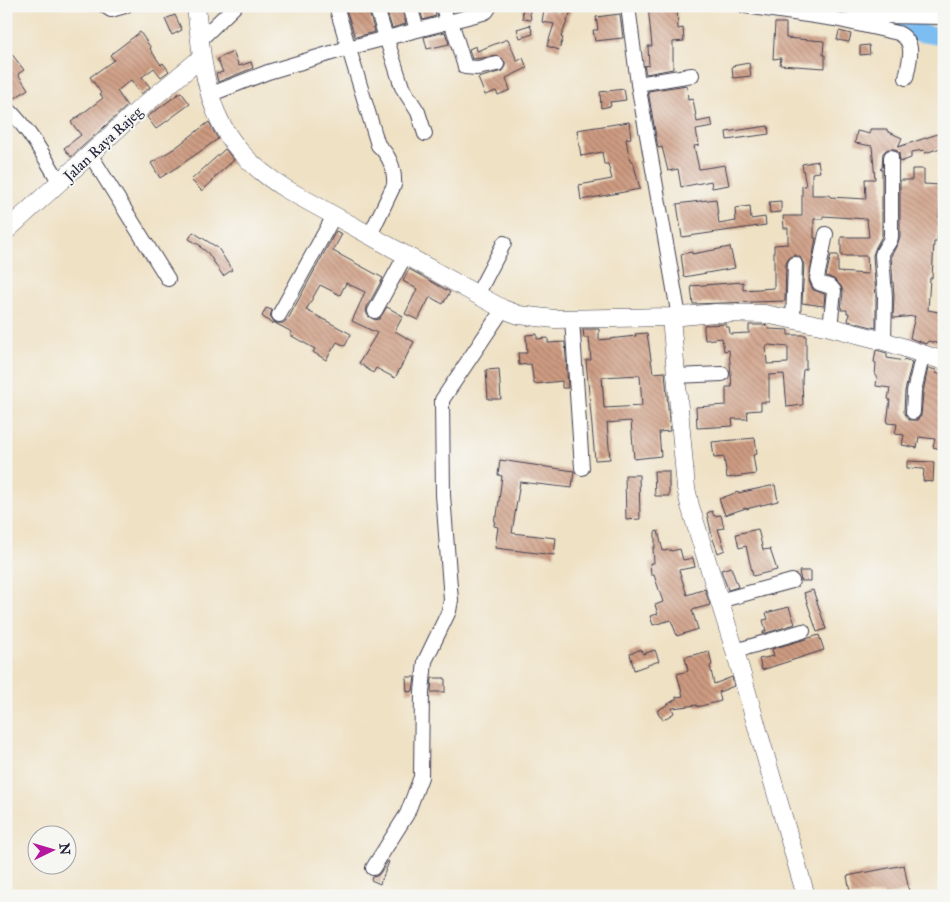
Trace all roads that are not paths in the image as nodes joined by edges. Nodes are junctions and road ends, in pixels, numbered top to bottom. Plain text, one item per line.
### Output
1 (105, 6) edge
2 (124, 6) edge
3 (196, 6) edge
4 (235, 6) edge
5 (336, 6) edge
6 (376, 6) edge
7 (410, 6) edge
8 (443, 6) edge
9 (490, 6) edge
10 (628, 6) edge
11 (745, 6) edge
12 (844, 6) edge
13 (898, 11) edge
14 (944, 17) edge
15 (449, 22) junction
16 (418, 30) junction
17 (386, 38) junction
18 (200, 40) junction
19 (348, 48) junction
20 (201, 58) junction
21 (497, 64) dead end
22 (692, 74) dead end
23 (906, 78) dead end
24 (638, 84) junction
25 (209, 95) junction
26 (6, 107) edge
27 (425, 134) dead end
28 (90, 154) junction
29 (891, 157) dead end
30 (60, 183) junction
31 (334, 216) junction
32 (6, 231) edge
33 (826, 234) dead end
34 (370, 235) junction
35 (504, 243) dead end
36 (405, 256) junction
37 (796, 264) dead end
38 (168, 279) dead end
39 (477, 294) junction
40 (503, 309) junction
41 (375, 311) dead end
42 (279, 315) dead end
43 (675, 317) junction
44 (572, 319) junction
45 (793, 320) junction
46 (830, 327) junction
47 (884, 341) junction
48 (923, 353) junction
49 (944, 360) edge
50 (722, 374) dead end
51 (676, 376) junction
52 (912, 412) dead end
53 (582, 468) dead end
54 (792, 581) dead end
55 (719, 600) junction
56 (803, 631) dead end
57 (735, 651) junction
58 (373, 868) dead end
59 (806, 896) edge

1 - 2 street
3 - 18 main road
4 - 18 street
5 - 19 street
6 - 17 street
7 - 16 street
8 - 15 street
9 - 15 street
10 - 24 street
11 - 23 street
12 - 13 street
13 - 14 street
15 - 16 street
15 - 21 street
16 - 17 street
17 - 19 street
17 - 27 street
18 - 20 main road
19 - 25 street
19 - 34 street
20 - 25 main road
20 - 28 main road, Jalan Raya Rajeg
22 - 24 street
24 - 43 street
25 - 31 main road
26 - 30 street
28 - 30 main road, Jalan Raya Rajeg
28 - 38 street
29 - 47 street
30 - 32 main road, Jalan Raya Rajeg
31 - 34 main road
31 - 42 street
33 - 46 street
34 - 36 main road
35 - 39 street
36 - 39 main road
36 - 41 street
37 - 45 street
39 - 40 main road
40 - 44 main road
40 - 58 street
43 - 44 main road
43 - 45 main road
43 - 51 main road
44 - 53 street
45 - 46 main road
46 - 47 main road
47 - 48 main road
48 - 49 main road
48 - 52 street
50 - 51 street
51 - 55 main road
54 - 55 street
55 - 57 main road
56 - 57 street
57 - 59 main road

